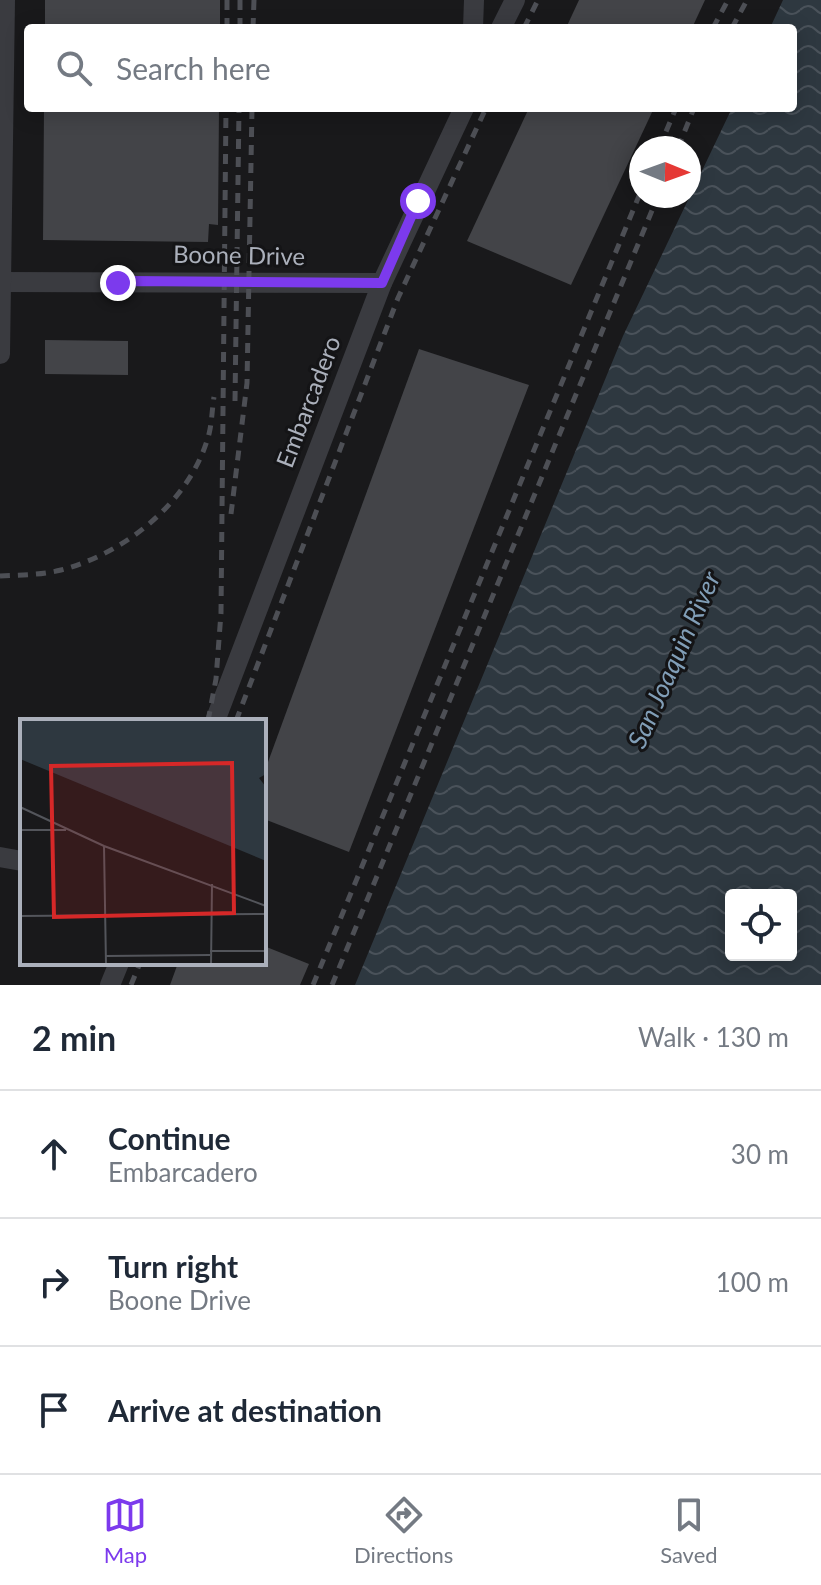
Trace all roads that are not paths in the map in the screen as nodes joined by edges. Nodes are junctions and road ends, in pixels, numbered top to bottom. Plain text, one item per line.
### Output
1 (5, 0) edge
2 (474, 0) edge
3 (515, 0) edge
4 (473, 24) edge
5 (503, 24) edge
6 (462, 112) edge
7 (0, 282) edge
8 (382, 283) junction
9 (0, 354) edge
10 (216, 719) edge
11 (0, 857) edge
12 (20, 861) edge
13 (118, 965) edge
14 (110, 985) edge

1 - 7 street
2 - 4 street
3 - 5 street
6 - 8 street, Embarcadero
7 - 8 street, Boone Drive
7 - 9 street
8 - 10 street, Embarcadero
11 - 12 street
13 - 14 street

